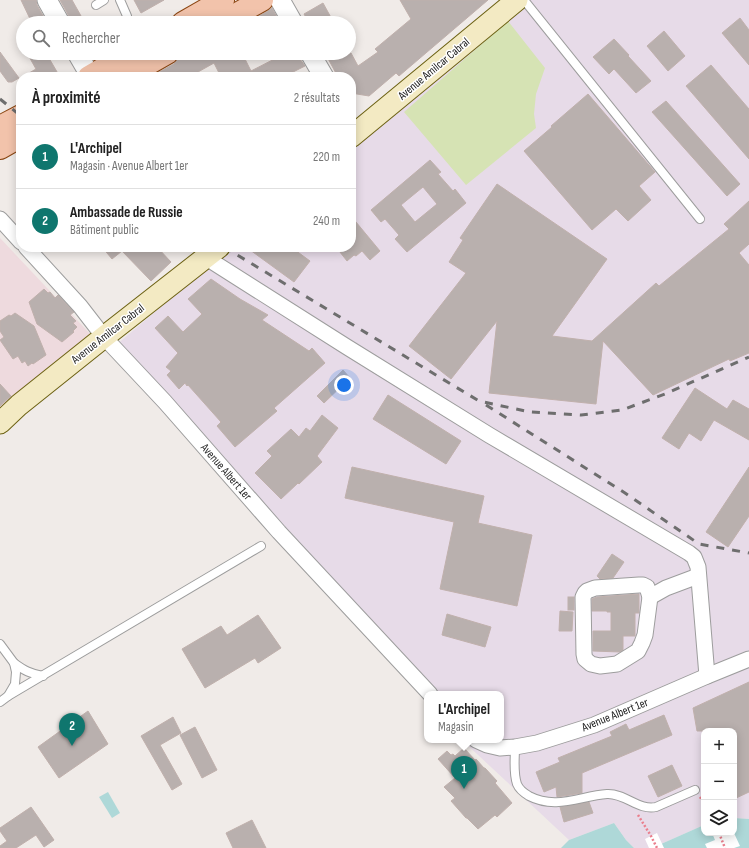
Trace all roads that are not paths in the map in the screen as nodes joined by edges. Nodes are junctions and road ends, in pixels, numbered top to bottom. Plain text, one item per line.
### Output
1 (47, 0) edge
2 (104, 0) edge
3 (120, 0) edge
4 (223, 0) edge
5 (262, 0) edge
6 (280, 0) edge
7 (512, 2) edge
8 (96, 5) dead end
9 (56, 16) edge
10 (126, 16) edge
11 (195, 16) edge
12 (233, 16) edge
13 (289, 16) edge
14 (81, 60) edge
15 (314, 60) edge
16 (131, 61) edge
17 (87, 72) edge
18 (103, 72) edge
19 (321, 72) edge
20 (16, 119) edge
21 (0, 127) edge
22 (356, 129) edge
23 (16, 139) edge
24 (0, 148) edge
25 (0, 219) edge
26 (700, 219) dead end
27 (16, 237) edge
28 (31, 252) edge
29 (212, 252) edge
30 (104, 337) junction
31 (0, 422) edge
32 (260, 546) dead end
33 (698, 576) junction
34 (650, 597) junction
35 (0, 644) edge
36 (749, 659) edge
37 (14, 663) junction
38 (43, 676) junction
39 (707, 676) junction
40 (427, 691) edge
41 (8, 696) junction
42 (0, 702) edge
43 (483, 743) edge
44 (515, 747) junction
45 (694, 790) dead end

1 - 9 street
2 - 8 lane
3 - 10 lane
4 - 11 main road
5 - 12 main road
6 - 13 street
7 - 22 main road, Avenue Amilcar Cabral
7 - 26 lane
14 - 17 street
15 - 19 street
16 - 18 main road
20 - 21 main road
23 - 24 main road
25 - 27 street
28 - 30 street, Avenue Albert 1er
29 - 30 main road, Avenue Amilcar Cabral
29 - 33 street
30 - 31 main road, Avenue Amilcar Cabral
30 - 40 street, Avenue Albert 1er
32 - 38 lane
33 - 34 street
33 - 39 street
34 - 34 street
35 - 37 lane
36 - 39 street, Avenue Albert 1er
37 - 38 lane
37 - 41 lane
38 - 41 lane
39 - 44 street, Avenue Albert 1er
41 - 42 lane
43 - 44 street, Avenue Albert 1er
44 - 45 lane

